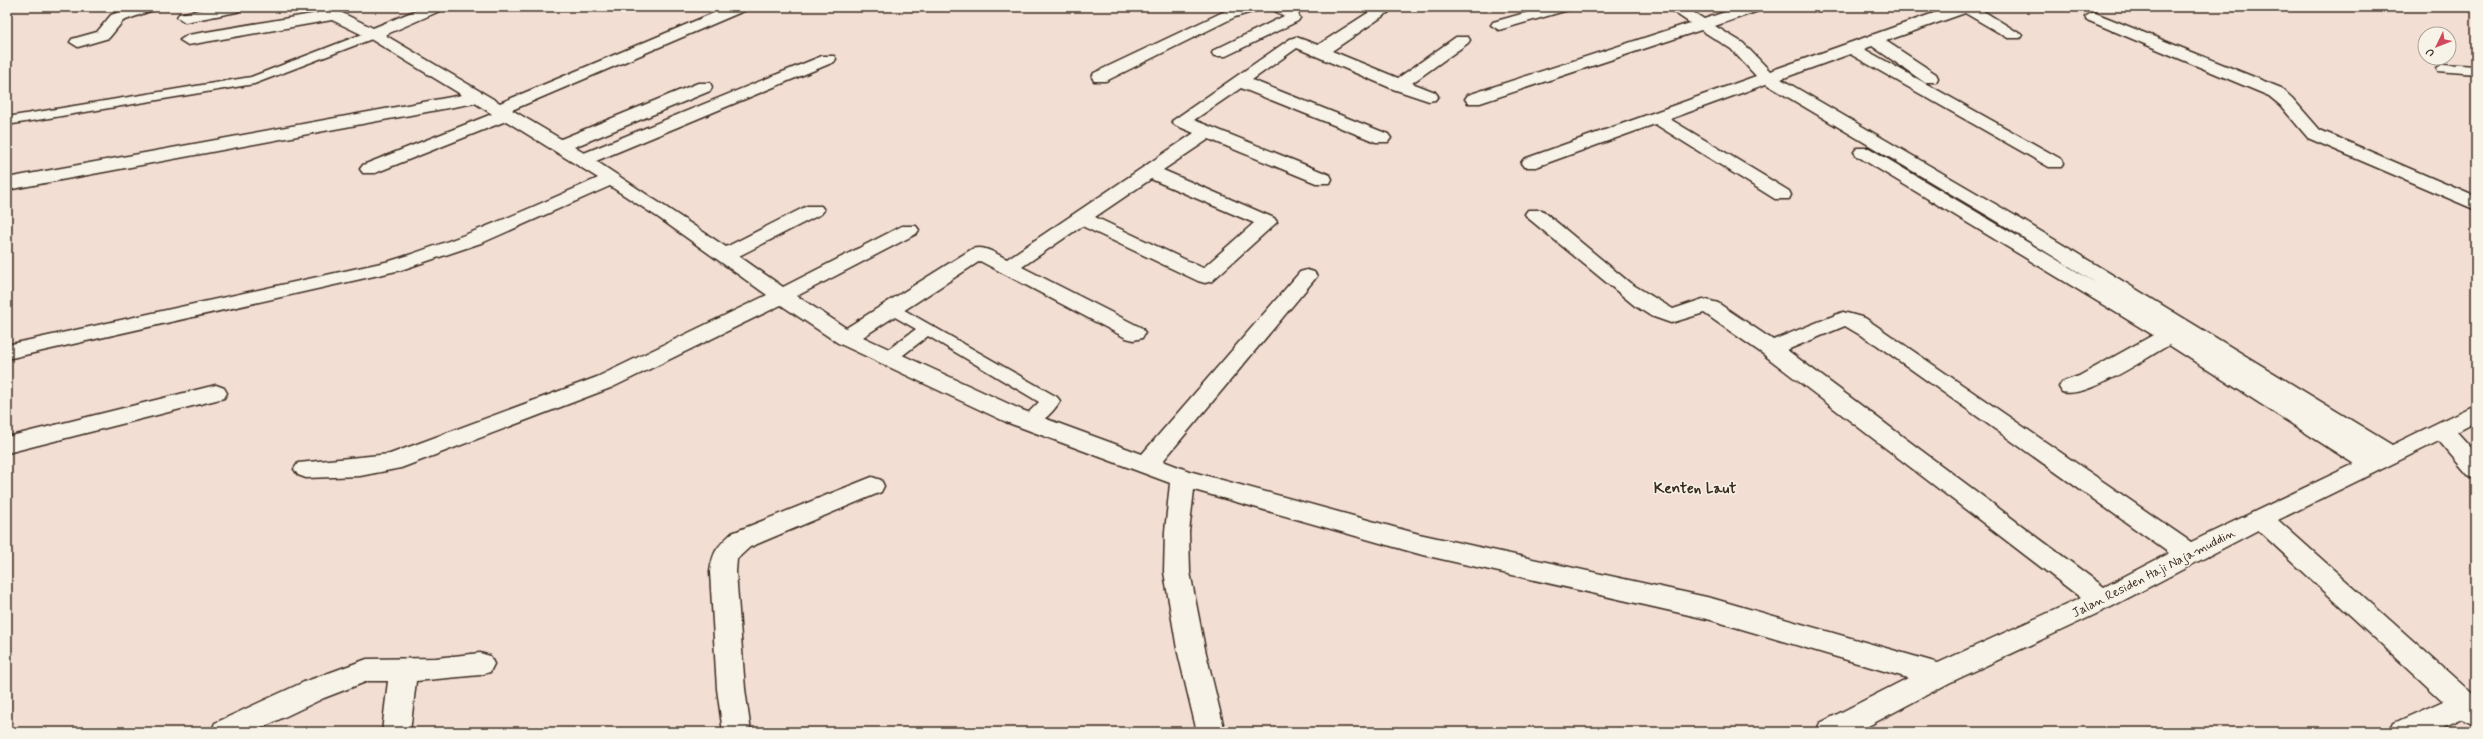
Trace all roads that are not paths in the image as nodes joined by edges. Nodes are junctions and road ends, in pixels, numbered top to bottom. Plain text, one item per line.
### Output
1 (148, 7) edge
2 (237, 7) edge
3 (437, 7) edge
4 (742, 7) edge
5 (1254, 7) edge
6 (1279, 7) edge
7 (1563, 7) edge
8 (1674, 7) edge
9 (1756, 7) edge
10 (1966, 7) edge
11 (1384, 10) dead end
12 (326, 11) edge
13 (185, 17) dead end
14 (2093, 17) dead end
15 (1704, 24) junction
16 (1499, 25) dead end
17 (373, 34) junction
18 (2014, 35) dead end
19 (188, 40) dead end
20 (1462, 40) dead end
21 (1874, 41) junction
22 (78, 42) dead end
23 (1851, 48) junction
24 (1319, 52) junction
25 (1220, 53) dead end
26 (828, 59) dead end
27 (2443, 68) dead end
28 (2476, 70) edge
29 (1100, 78) dead end
30 (1239, 81) junction
31 (1759, 81) junction
32 (1399, 84) junction
33 (704, 87) dead end
34 (470, 93) junction
35 (1429, 96) dead end
36 (1474, 100) dead end
37 (503, 112) junction
38 (1976, 116) junction
39 (1656, 118) junction
40 (7, 121) edge
41 (1207, 132) junction
42 (1382, 138) dead end
43 (560, 146) junction
44 (583, 160) junction
45 (1530, 162) dead end
46 (2055, 163) dead end
47 (369, 169) dead end
48 (7, 170) edge
49 (1149, 171) junction
50 (612, 179) junction
51 (1324, 179) dead end
52 (7, 184) edge
53 (1782, 196) dead end
54 (2476, 204) edge
55 (814, 210) dead end
56 (1535, 214) dead end
57 (1081, 218) junction
58 (909, 230) dead end
59 (725, 255) junction
60 (1008, 268) junction
61 (1307, 276) dead end
62 (782, 296) junction
63 (892, 308) junction
64 (928, 329) junction
65 (2178, 332) junction
66 (1134, 333) dead end
67 (846, 338) junction
68 (1771, 349) junction
69 (7, 352) edge
70 (888, 358) junction
71 (2070, 387) dead end
72 (216, 393) dead end
73 (2476, 412) edge
74 (1028, 422) junction
75 (2443, 431) junction
76 (7, 445) edge
77 (2382, 460) junction
78 (1146, 465) junction
79 (306, 469) dead end
80 (2476, 469) edge
81 (1183, 478) junction
82 (872, 486) dead end
83 (2260, 518) junction
84 (2190, 555) junction
85 (2102, 600) junction
86 (480, 664) dead end
87 (403, 669) junction
88 (1939, 675) junction
89 (2470, 709) edge
90 (225, 732) edge
91 (396, 732) edge
92 (737, 732) edge
93 (1211, 732) edge
94 (1830, 732) edge
95 (2404, 732) edge

1 - 22 street
2 - 13 street
3 - 17 street
4 - 37 street
5 - 29 street
6 - 25 street
7 - 16 street
8 - 15 street
9 - 15 street
10 - 18 street
10 - 21 street
11 - 24 street
12 - 17 street
12 - 19 street
14 - 54 street
15 - 31 street
15 - 36 street
17 - 34 street
17 - 40 lane
20 - 32 street
21 - 23 street
21 - 38 street
23 - 31 street
23 - 38 street
24 - 30 street
24 - 32 street
26 - 44 street
27 - 28 lane
30 - 41 street
30 - 42 street
31 - 39 street
31 - 65 street
32 - 35 street
33 - 43 street
34 - 37 street
34 - 48 street
34 - 52 street
37 - 43 street
37 - 47 street
38 - 46 street
39 - 45 street
39 - 53 street
41 - 49 street
41 - 51 street
43 - 44 street
44 - 50 street
49 - 57 street
49 - 57 street
50 - 59 street
50 - 69 street
55 - 59 street
56 - 68 street
57 - 60 street
58 - 62 street
59 - 62 street
60 - 63 street
60 - 66 street
61 - 78 street
62 - 67 street
62 - 79 street
63 - 64 lane
63 - 67 street
64 - 70 lane
64 - 74 lane
65 - 71 street
65 - 77 street
67 - 70 street
68 - 84 street
68 - 85 street
70 - 74 street
72 - 76 street
73 - 75 street, Jalan Residen Haji Najamuddin
74 - 78 street
75 - 77 street, Jalan Residen Haji Najamuddin
75 - 80 street
77 - 83 street, Jalan Residen Haji Najamuddin
78 - 81 street
81 - 88 street
81 - 93 street
82 - 92 street
83 - 84 street, Jalan Residen Haji Najamuddin
83 - 89 street
84 - 85 street, Jalan Residen Haji Najamuddin
85 - 88 street, Jalan Residen Haji Najamuddin
86 - 87 street
87 - 90 street
87 - 91 street
88 - 94 street, Jalan Residen Haji Najamuddin
89 - 95 street

